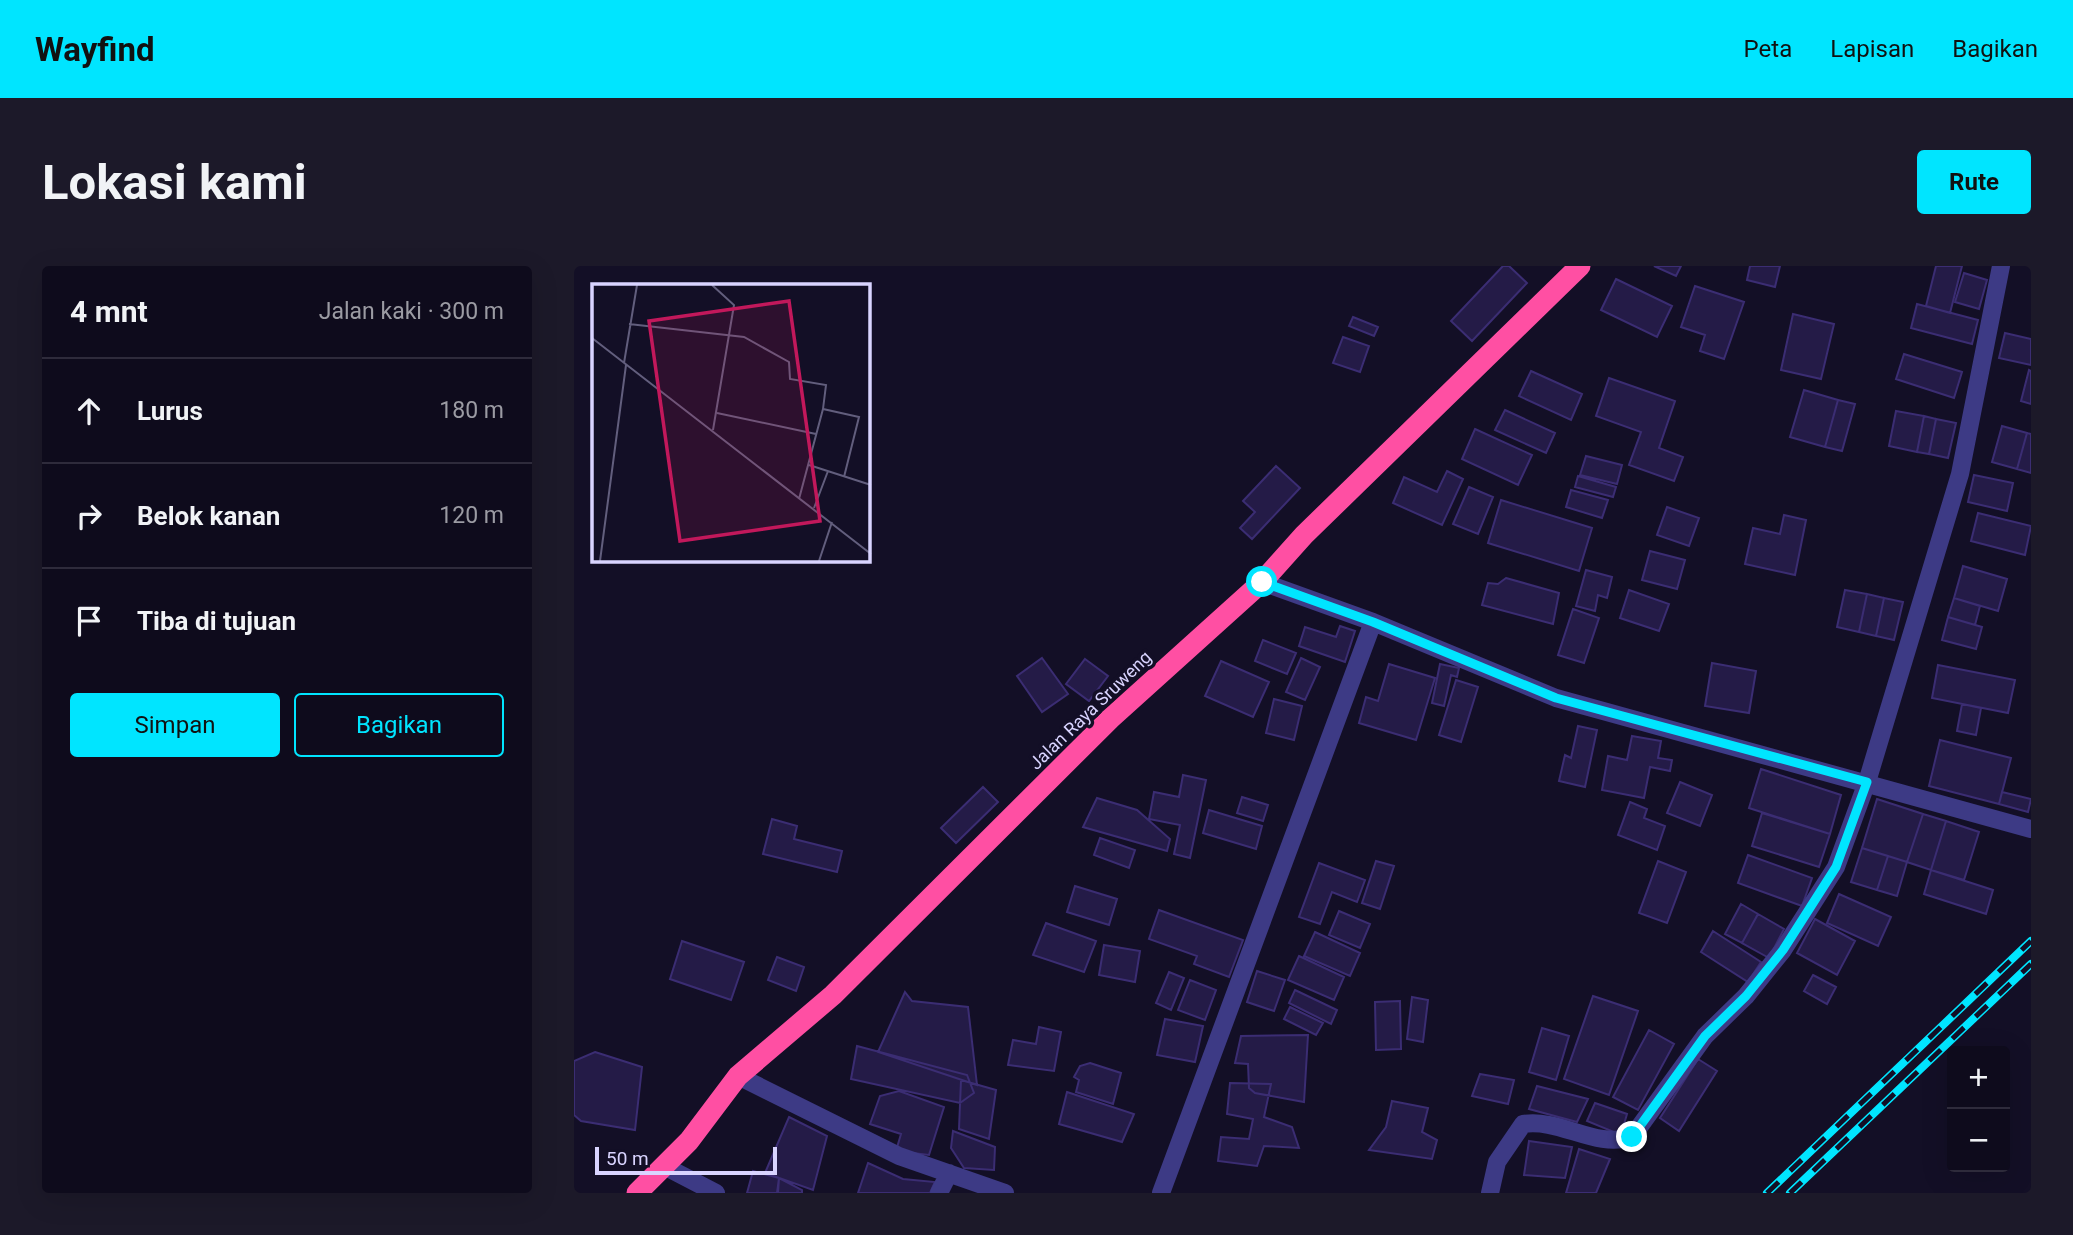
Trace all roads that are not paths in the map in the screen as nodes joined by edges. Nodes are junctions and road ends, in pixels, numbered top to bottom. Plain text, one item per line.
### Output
1 (1580, 266) edge
2 (2001, 266) edge
3 (1262, 582) junction
4 (1373, 622) junction
5 (1867, 782) junction
6 (2031, 829) edge
7 (738, 1076) junction
8 (666, 1167) junction
9 (949, 1173) junction
10 (637, 1193) edge
11 (716, 1193) edge
12 (939, 1193) edge
13 (1005, 1193) edge
14 (1161, 1193) edge
15 (1490, 1193) edge

1 - 3 highway, Jalan Raya Sruweng
2 - 5 street
3 - 4 street
3 - 7 highway, Jalan Raya Sruweng
4 - 5 street
4 - 14 street
5 - 6 street
5 - 15 street
7 - 8 highway, Jalan Raya Sruweng
7 - 9 street
8 - 10 highway, Jalan Raya Sruweng
8 - 11 street
9 - 12 street
9 - 13 street

